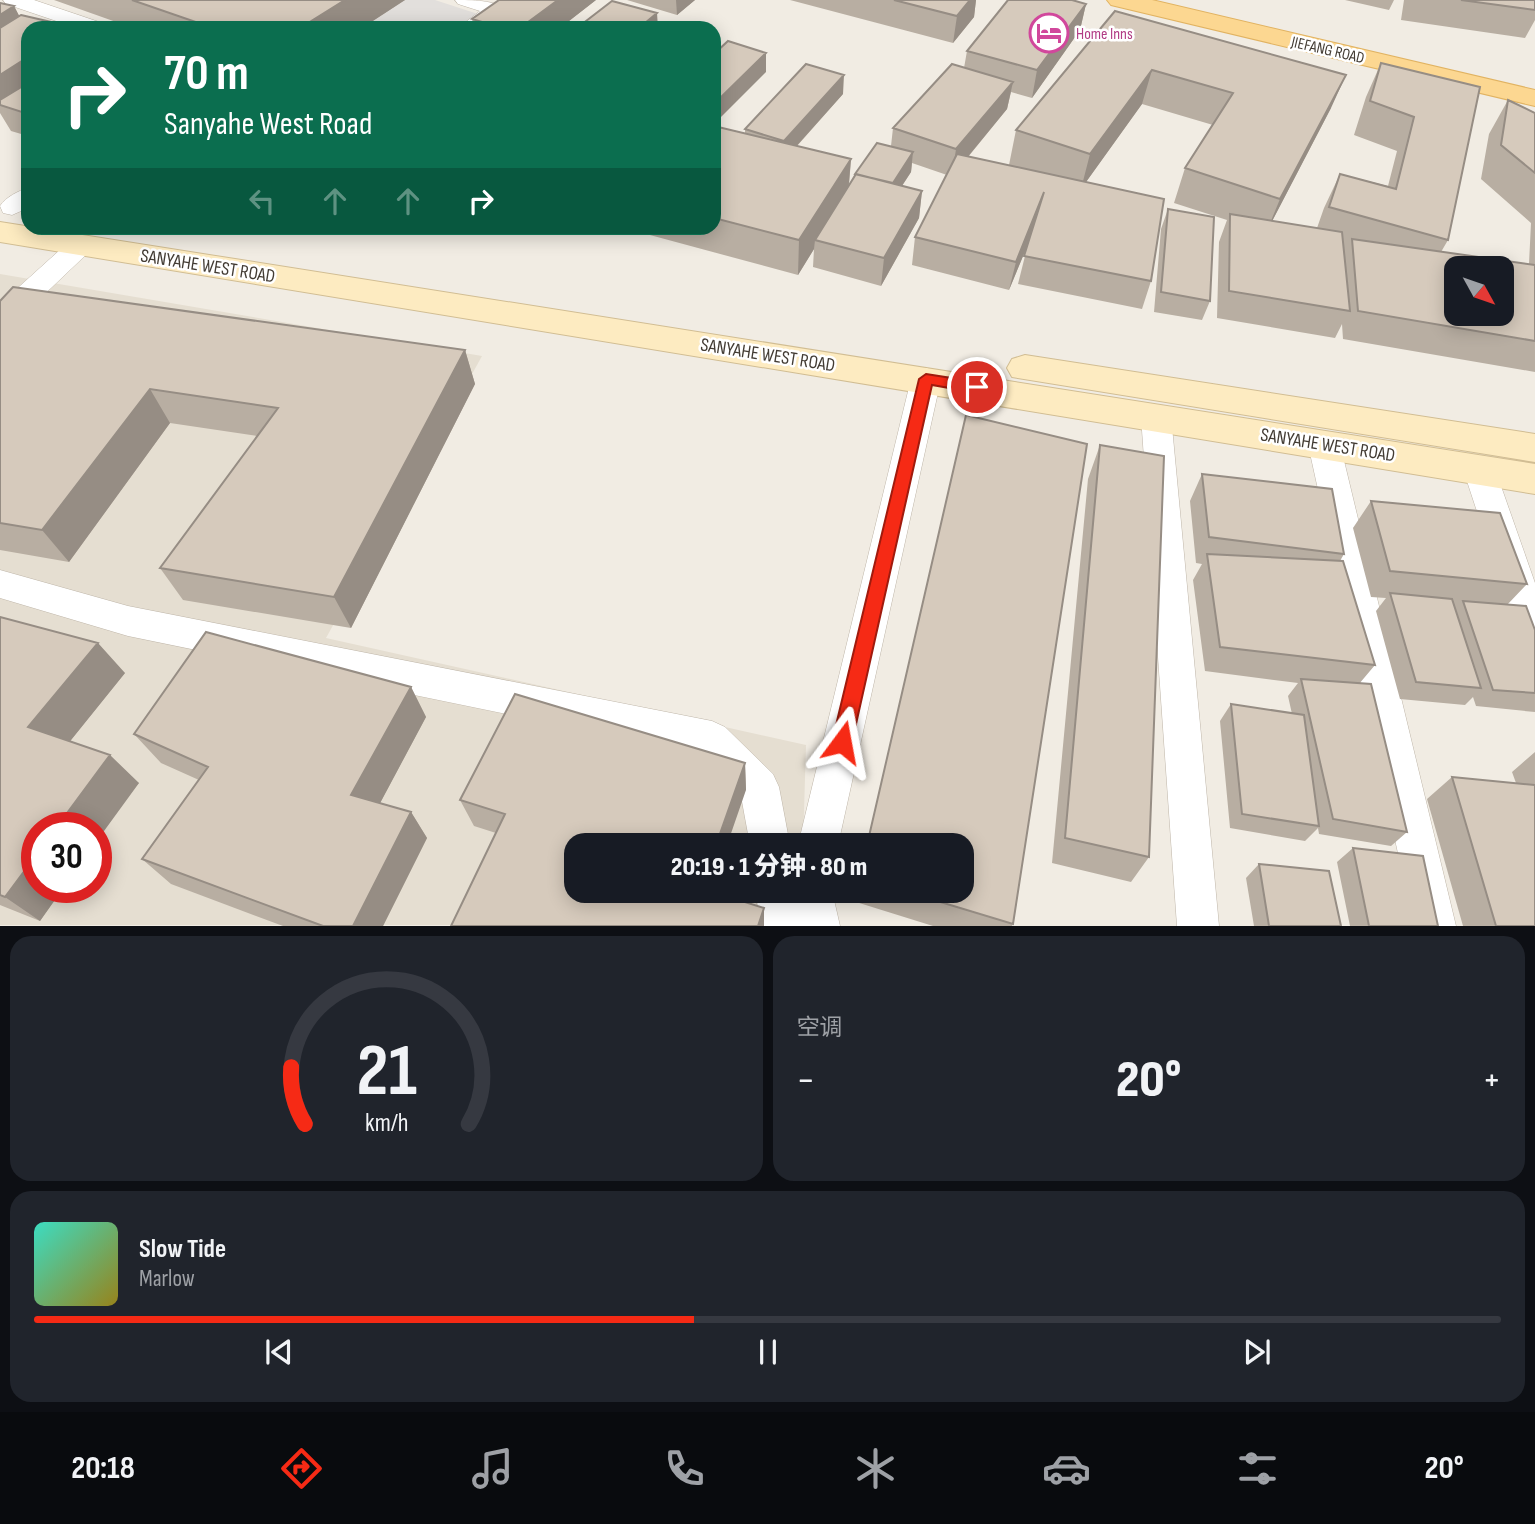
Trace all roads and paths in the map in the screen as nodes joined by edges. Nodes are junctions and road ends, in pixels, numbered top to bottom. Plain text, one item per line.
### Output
1 (13, 0) edge
2 (465, 0) edge
3 (1120, 0) edge
4 (1196, 0) edge
5 (77, 21) edge
6 (480, 21) edge
7 (1535, 76) edge
8 (1535, 98) edge
9 (62, 235) edge
10 (181, 235) edge
11 (81, 245) junction
12 (0, 320) edge
13 (926, 379) junction
14 (1156, 416) junction
15 (1324, 444) junction
16 (1535, 448) edge
17 (1479, 469) junction
18 (1535, 479) edge
19 (0, 584) edge
20 (1535, 633) edge
21 (769, 833) edge
22 (821, 833) edge
23 (778, 903) edge
24 (814, 903) edge
25 (781, 926) edge
26 (819, 926) edge
27 (1198, 926) edge
28 (1435, 926) edge

1 - 5 street
2 - 6 street
3 - 8 main road, JIEFANG ROAD
4 - 7 main road, JIEFANG ROAD
9 - 11 main road, SANYAHE WEST ROAD
10 - 16 main road, SANYAHE WEST ROAD
11 - 12 street
11 - 13 main road, SANYAHE WEST ROAD
13 - 14 main road, SANYAHE WEST ROAD
13 - 22 street
14 - 15 main road, SANYAHE WEST ROAD
14 - 27 street
15 - 17 main road, SANYAHE WEST ROAD
15 - 28 street
17 - 18 main road, SANYAHE WEST ROAD
17 - 20 street
19 - 21 street
23 - 25 street
24 - 26 street

